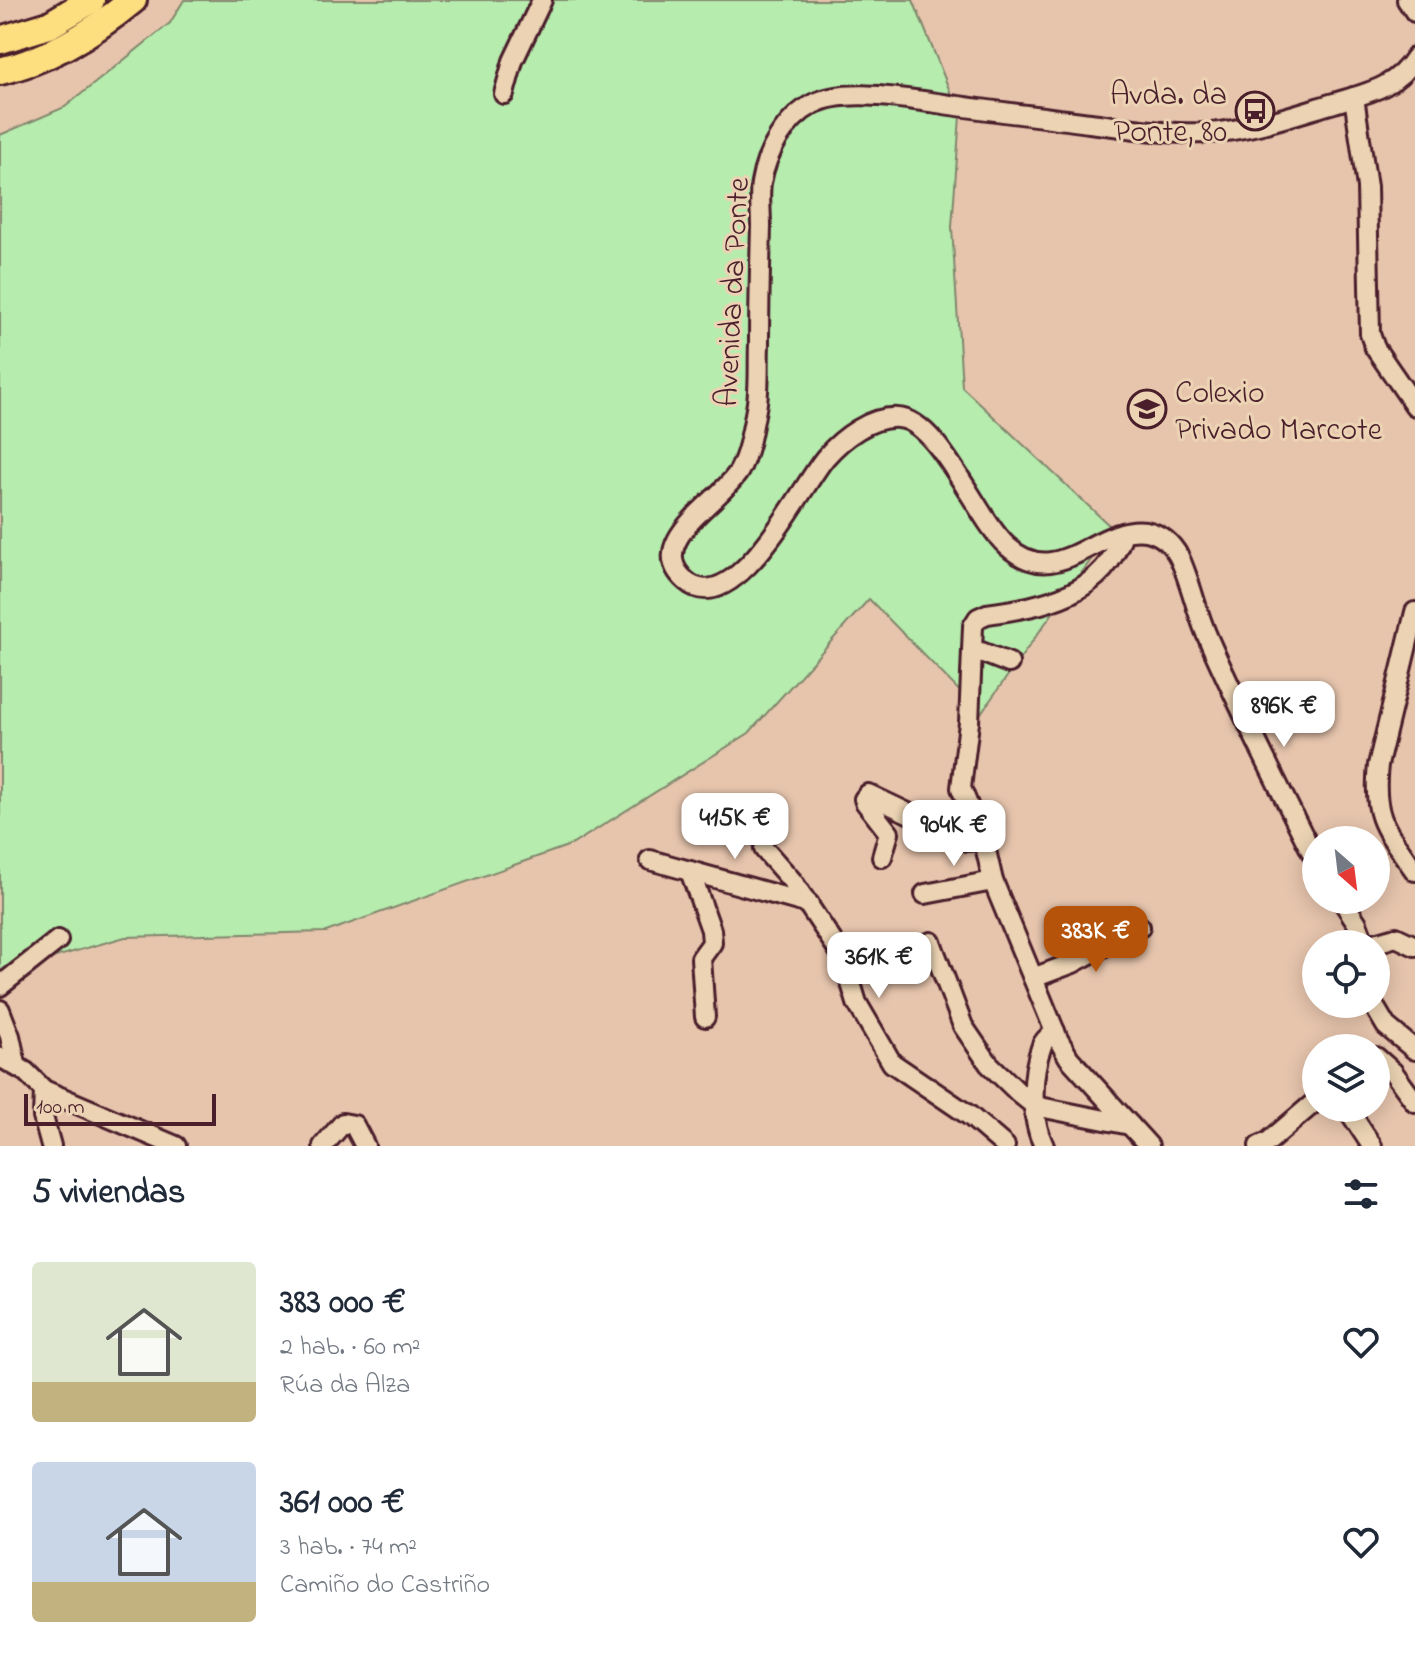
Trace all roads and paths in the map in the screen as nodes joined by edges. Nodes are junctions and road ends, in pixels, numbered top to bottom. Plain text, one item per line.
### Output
1 (64, 0) edge
2 (91, 0) edge
3 (133, 0) edge
4 (542, 0) edge
5 (1407, 0) edge
6 (1415, 12) edge
7 (12, 36) edge
8 (1415, 59) edge
9 (0, 71) edge
10 (504, 94) dead end
11 (1354, 97) junction
12 (1415, 406) edge
13 (1123, 533) junction
14 (1415, 612) edge
15 (972, 652) junction
16 (1009, 663) dead end
17 (1302, 832) edge
18 (983, 840) junction
19 (764, 849) dead end
20 (882, 857) dead end
21 (650, 860) dead end
22 (690, 871) junction
23 (1415, 871) edge
24 (993, 881) junction
25 (925, 894) dead end
26 (809, 904) junction
27 (1140, 927) dead end
28 (1390, 939) edge
29 (58, 940) dead end
30 (931, 942) dead end
31 (1415, 946) edge
32 (1033, 978) junction
33 (0, 986) edge
34 (0, 1010) edge
35 (705, 1017) dead end
36 (1382, 1018) edge
37 (1055, 1031) junction
38 (1390, 1031) junction
39 (1388, 1034) edge
40 (1415, 1050) edge
41 (14, 1064) edge
42 (1390, 1069) edge
43 (44, 1090) junction
44 (1415, 1102) edge
45 (1035, 1106) junction
46 (1302, 1110) edge
47 (1356, 1122) edge
48 (1130, 1125) junction
49 (51, 1146) edge
50 (176, 1146) edge
51 (323, 1146) edge
52 (365, 1146) edge
53 (1005, 1146) edge
54 (1044, 1146) edge
55 (1149, 1146) edge
56 (1259, 1146) edge
57 (1372, 1146) edge

1 - 7 highway
2 - 7 highway
3 - 9 highway
4 - 10 street
5 - 6 street
8 - 11 street, Avenida da Ponte
11 - 12 street
11 - 13 street, Avenida da Ponte
13 - 15 street
13 - 17 street
14 - 23 street
15 - 16 street
15 - 18 street
18 - 20 street
18 - 24 street
19 - 26 street
21 - 22 street
22 - 26 street
22 - 35 street
24 - 25 street
24 - 32 street
26 - 53 street
27 - 32 street
28 - 31 street
29 - 33 street
30 - 45 street
32 - 37 street
34 - 41 street
36 - 38 street
37 - 45 street
37 - 48 street
38 - 39 street
38 - 40 street
41 - 43 street
42 - 44 street
43 - 49 street
43 - 50 street
45 - 48 street
45 - 54 street
46 - 56 street
47 - 57 street
48 - 55 street
51 - 52 street

